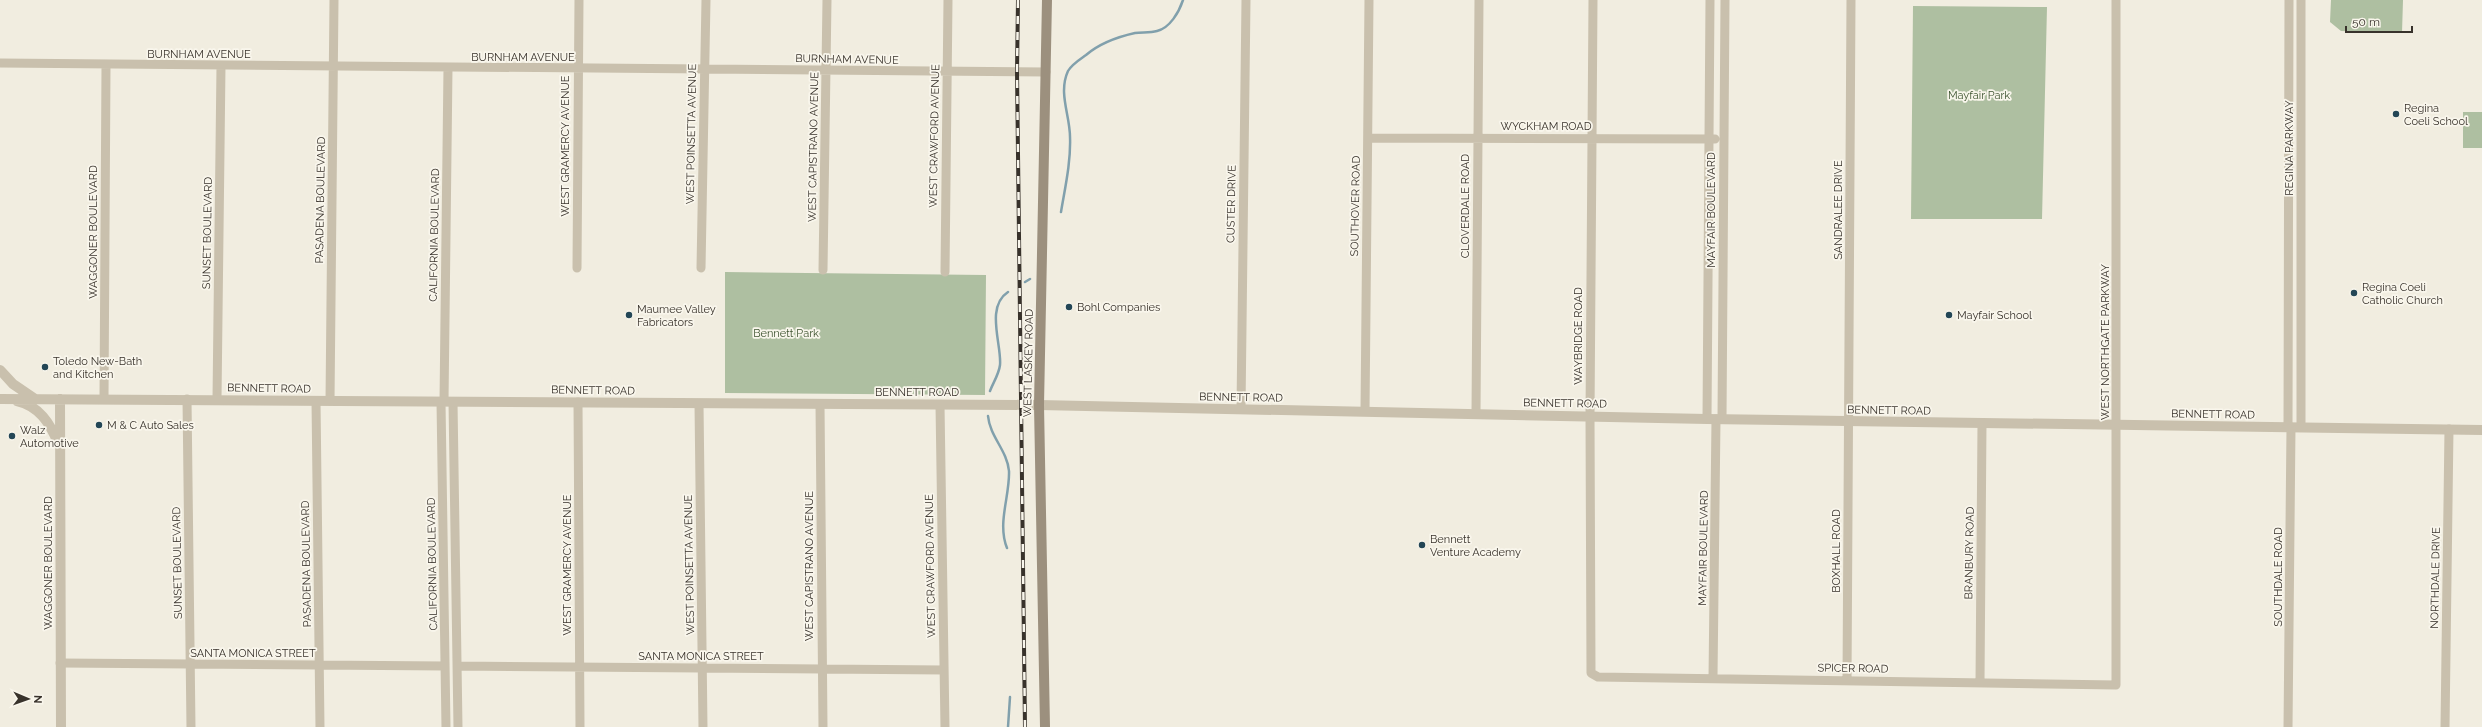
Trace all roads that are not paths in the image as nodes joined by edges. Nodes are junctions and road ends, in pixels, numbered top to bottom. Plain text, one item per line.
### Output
1 (334, 0) edge
2 (579, 0) edge
3 (706, 0) edge
4 (827, 0) edge
5 (948, 0) edge
6 (1047, 0) edge
7 (1246, 0) edge
8 (1369, 0) edge
9 (1479, 0) edge
10 (1592, 0) edge
11 (1710, 0) edge
12 (1724, 0) edge
13 (1851, 0) edge
14 (2116, 0) edge
15 (2289, 0) edge
16 (2301, 0) edge
17 (2289, 53) junction
18 (2301, 53) junction
19 (0, 64) edge
20 (106, 66) junction
21 (221, 66) junction
22 (334, 67) junction
23 (448, 68) junction
24 (578, 69) junction
25 (704, 70) junction
26 (826, 71) junction
27 (947, 72) junction
28 (1046, 72) junction
29 (1368, 138) junction
30 (1478, 138) junction
31 (1592, 138) junction
32 (1710, 139) junction
33 (1724, 139) junction
34 (2288, 244) junction
35 (2301, 244) junction
36 (577, 268) dead end
37 (701, 268) dead end
38 (822, 270) dead end
39 (945, 272) dead end
40 (2288, 293) junction
41 (2301, 293) junction
42 (0, 370) edge
43 (3, 399) edge
44 (36, 399) junction
45 (60, 399) junction
46 (104, 399) junction
47 (187, 399) junction
48 (217, 399) junction
49 (330, 400) junction
50 (316, 401) junction
51 (446, 402) junction
52 (578, 402) junction
53 (699, 404) junction
54 (820, 404) junction
55 (940, 405) junction
56 (1039, 405) junction
57 (1241, 408) junction
58 (1365, 411) junction
59 (1476, 413) junction
60 (1590, 416) junction
61 (1715, 419) junction
62 (1848, 421) junction
63 (1982, 423) junction
64 (2117, 425) junction
65 (2293, 427) junction
66 (2448, 429) junction
67 (2482, 430) edge
68 (60, 449) junction
69 (444, 536) junction
70 (456, 536) junction
71 (60, 664) junction
72 (190, 664) junction
73 (319, 665) junction
74 (445, 666) junction
75 (458, 666) junction
76 (580, 667) junction
77 (702, 668) junction
78 (822, 669) junction
79 (944, 670) junction
80 (1591, 673) joint
81 (1713, 678) junction
82 (1847, 680) junction
83 (1980, 682) junction
84 (2116, 685) joint
85 (61, 727) edge
86 (191, 727) edge
87 (320, 727) edge
88 (446, 727) edge
89 (458, 727) edge
90 (580, 727) edge
91 (703, 727) edge
92 (823, 727) edge
93 (945, 727) edge
94 (1045, 727) edge
95 (2288, 727) edge
96 (2445, 727) edge

1 - 22 street, PASADENA BOULEVARD
2 - 24 street, WEST GRAMERCY AVENUE
3 - 25 street, WEST POINSETTA AVENUE
4 - 26 street, WEST CAPISTRANO AVENUE
5 - 27 street, WEST CRAWFORD AVENUE
6 - 28 main road, WEST LASKEY ROAD
7 - 57 street, CUSTER DRIVE
8 - 29 street, SOUTHOVER ROAD
9 - 30 street, CLOVERDALE ROAD
10 - 31 street, WAYBRIDGE ROAD
11 - 32 street, MAYFAIR BOULEVARD
12 - 33 street, MAYFAIR BOULEVARD
13 - 62 street, SANDRALEE DRIVE
14 - 64 street, WEST NORTHGATE PARKWAY
15 - 17 street, REGINA PARKWAY
16 - 18 street, REGINA PARKWAY
17 - 18 street
17 - 34 street, REGINA PARKWAY
18 - 35 street, REGINA PARKWAY
19 - 20 street, BURNHAM AVENUE
20 - 21 street, BURNHAM AVENUE
20 - 46 street, WAGGONER BOULEVARD
21 - 22 street, BURNHAM AVENUE
21 - 48 street, SUNSET BOULEVARD
22 - 23 street, BURNHAM AVENUE
22 - 49 street, PASADENA BOULEVARD
23 - 24 street, BURNHAM AVENUE
23 - 51 street, CALIFORNIA BOULEVARD
24 - 25 street, BURNHAM AVENUE
24 - 36 street, WEST GRAMERCY AVENUE
25 - 26 street, BURNHAM AVENUE
25 - 37 street, WEST POINSETTA AVENUE
26 - 27 street, BURNHAM AVENUE
26 - 38 street, WEST CAPISTRANO AVENUE
27 - 28 street, BURNHAM AVENUE
27 - 39 street, WEST CRAWFORD AVENUE
28 - 56 main road, WEST LASKEY ROAD
29 - 30 street, WYCKHAM ROAD
29 - 58 street, SOUTHOVER ROAD
30 - 31 street, WYCKHAM ROAD
30 - 59 street, CLOVERDALE ROAD
31 - 32 street, WYCKHAM ROAD
31 - 60 street, WAYBRIDGE ROAD
32 - 33 street, WYCKHAM ROAD
32 - 61 street, MAYFAIR BOULEVARD
33 - 61 street, MAYFAIR BOULEVARD
34 - 35 street
34 - 40 street, REGINA PARKWAY
35 - 41 street, REGINA PARKWAY
40 - 41 street
40 - 65 street, REGINA PARKWAY
41 - 65 street, REGINA PARKWAY
42 - 44 street
43 - 44 street, BENNETT ROAD
43 - 68 street
44 - 45 street, BENNETT ROAD
45 - 46 street, BENNETT ROAD
45 - 68 street, WAGGONER BOULEVARD
46 - 47 street, BENNETT ROAD
47 - 48 street, BENNETT ROAD
47 - 72 street, SUNSET BOULEVARD
48 - 50 street, BENNETT ROAD
49 - 50 street, BENNETT ROAD
49 - 51 street, BENNETT ROAD
50 - 73 street, PASADENA BOULEVARD
51 - 52 street, BENNETT ROAD
51 - 69 street, CALIFORNIA BOULEVARD
51 - 70 street, CALIFORNIA BOULEVARD
52 - 53 street, BENNETT ROAD
52 - 76 street, WEST GRAMERCY AVENUE
53 - 54 street, BENNETT ROAD
53 - 77 street, WEST POINSETTA AVENUE
54 - 55 street, BENNETT ROAD
54 - 78 street, WEST CAPISTRANO AVENUE
55 - 56 street, BENNETT ROAD
55 - 79 street, WEST CRAWFORD AVENUE
56 - 57 street, BENNETT ROAD
56 - 94 main road, WEST LASKEY ROAD
57 - 58 street, BENNETT ROAD
58 - 59 street, BENNETT ROAD
59 - 60 street, BENNETT ROAD
60 - 61 street, BENNETT ROAD
60 - 80 street, WAYBRIDGE ROAD
61 - 62 street, BENNETT ROAD
61 - 81 street, MAYFAIR BOULEVARD
62 - 63 street, BENNETT ROAD
62 - 82 street, BOXHALL ROAD
63 - 64 street, BENNETT ROAD
63 - 83 street, BRANBURY ROAD
64 - 65 street, BENNETT ROAD
64 - 84 street, WEST NORTHGATE PARKWAY
65 - 66 street, BENNETT ROAD
65 - 95 street, SOUTHDALE ROAD
66 - 67 street, BENNETT ROAD
66 - 96 street, NORTHDALE DRIVE
68 - 71 street, WAGGONER BOULEVARD
69 - 70 street
69 - 74 street, CALIFORNIA BOULEVARD
70 - 75 street, CALIFORNIA BOULEVARD
71 - 72 street, SANTA MONICA STREET
71 - 85 street, WAGGONER BOULEVARD
72 - 73 street, SANTA MONICA STREET
72 - 86 street, SUNSET BOULEVARD
73 - 74 street, SANTA MONICA STREET
73 - 87 street, PASADENA BOULEVARD
74 - 75 street, SANTA MONICA STREET
74 - 88 street, CALIFORNIA BOULEVARD
75 - 76 street, SANTA MONICA STREET
75 - 89 street, CALIFORNIA BOULEVARD
76 - 77 street, SANTA MONICA STREET
76 - 90 street, WEST GRAMERCY AVENUE
77 - 78 street, SANTA MONICA STREET
77 - 91 street, WEST POINSETTA AVENUE
78 - 79 street, SANTA MONICA STREET
78 - 92 street, WEST CAPISTRANO AVENUE
79 - 93 street, WEST CRAWFORD AVENUE
80 - 81 street, SPICER ROAD
81 - 82 street, SPICER ROAD
82 - 83 street, SPICER ROAD
83 - 84 street, SPICER ROAD

